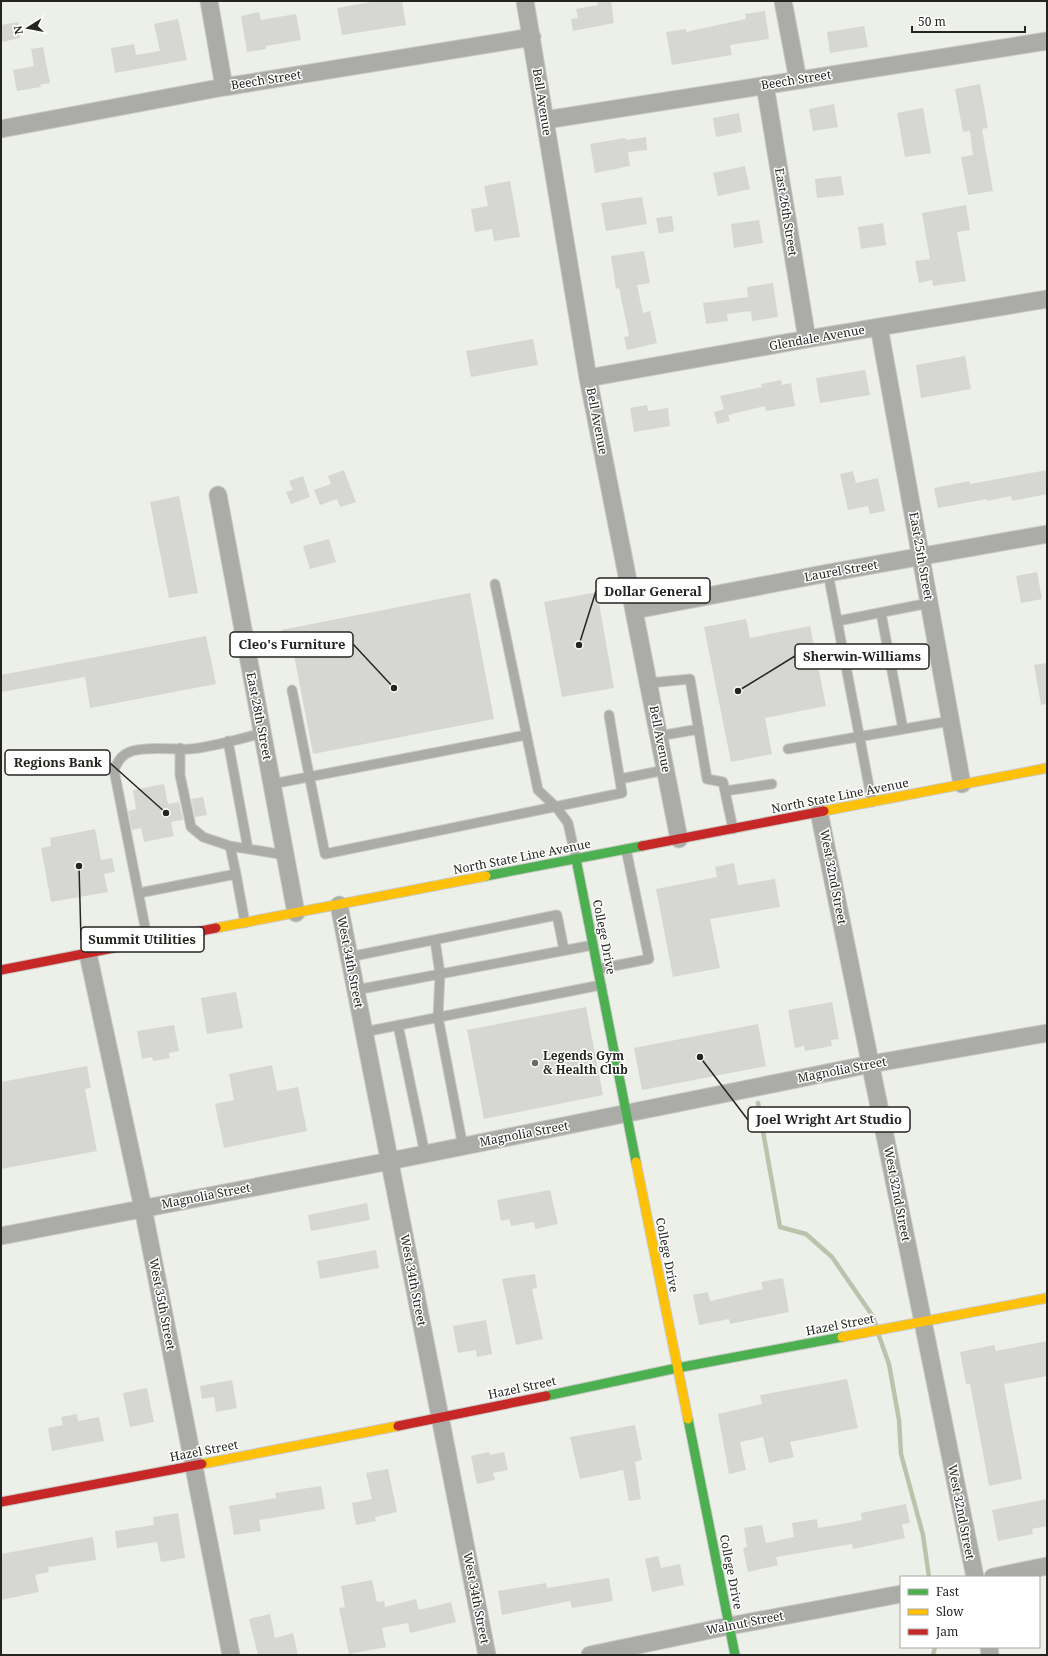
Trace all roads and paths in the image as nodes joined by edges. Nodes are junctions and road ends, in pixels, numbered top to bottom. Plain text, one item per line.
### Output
1 (209, 1) edge
2 (525, 1) edge
3 (784, 1) edge
4 (532, 37) junction
5 (1047, 41) edge
6 (798, 80) junction
7 (765, 85) junction
8 (224, 87) junction
9 (545, 120) junction
10 (1, 129) edge
11 (1047, 299) edge
12 (880, 327) junction
13 (808, 339) junction
14 (588, 378) junction
15 (218, 495) dead end
16 (1047, 534) edge
17 (921, 557) junction
18 (828, 573) junction
19 (495, 584) dead end
20 (929, 603) junction
21 (635, 610) junction
22 (880, 613) junction
23 (838, 621) junction
24 (649, 683) junction
25 (292, 690) dead end
26 (609, 715) dead end
27 (950, 721) junction
28 (698, 729) junction
29 (903, 729) junction
30 (263, 733) junction
31 (526, 734) junction
32 (659, 736) junction
33 (858, 737) junction
34 (228, 741) junction
35 (180, 748) junction
36 (788, 749) dead end
37 (1047, 768) edge
38 (666, 770) junction
39 (310, 777) junction
40 (620, 779) junction
41 (272, 784) junction
42 (772, 784) dead end
43 (962, 784) junction
44 (725, 791) junction
45 (872, 802) junction
46 (557, 808) junction
47 (820, 812) junction
48 (733, 829) junction
49 (679, 839) junction
50 (230, 846) junction
51 (248, 849) junction
52 (626, 849) junction
53 (285, 855) junction
54 (576, 859) junction
55 (236, 874) junction
56 (139, 893) junction
57 (339, 905) junction
58 (296, 913) junction
59 (245, 923) junction
60 (435, 940) junction
61 (148, 942) junction
62 (593, 945) junction
63 (564, 950) junction
64 (88, 954) junction
65 (349, 957) junction
66 (598, 969) junction
67 (1, 970) edge
68 (440, 974) junction
69 (601, 985) junction
70 (356, 990) junction
71 (438, 1017) junction
72 (398, 1025) junction
73 (364, 1032) junction
74 (1047, 1033) edge
75 (871, 1064) junction
76 (627, 1113) junction
77 (463, 1147) junction
78 (425, 1154) junction
79 (390, 1162) junction
80 (143, 1208) junction
81 (1, 1236) edge
82 (1047, 1298) edge
83 (923, 1322) junction
84 (677, 1368) junction
85 (440, 1418) junction
86 (194, 1466) junction
87 (1, 1502) edge
88 (1047, 1566) edge
89 (975, 1576) edge
90 (998, 1576) edge
91 (900, 1594) edge
92 (729, 1626) junction
93 (231, 1655) edge
94 (487, 1655) edge
95 (590, 1655) edge
96 (735, 1655) edge

1 - 8 street
2 - 4 street, Bell Avenue
3 - 6 street
4 - 8 street, Beech Street
4 - 9 street, Bell Avenue
5 - 6 street, Beech Street
6 - 7 street, Beech Street
7 - 9 street, Beech Street
7 - 13 street, East 26th Street
8 - 10 street, Beech Street
9 - 14 street, Bell Avenue
11 - 12 street, Glendale Avenue
12 - 13 street, Glendale Avenue
12 - 17 street, East 25th Street
13 - 14 street, Glendale Avenue
14 - 21 street, Bell Avenue
15 - 30 street, East 28th Street
16 - 17 street, Laurel Street
17 - 18 street, Laurel Street
17 - 20 street, East 25th Street
18 - 21 street, Laurel Street
18 - 23 lane
19 - 31 lane
20 - 22 lane
20 - 27 street, East 25th Street
21 - 24 street, Bell Avenue
22 - 23 lane
22 - 29 lane
23 - 33 lane
24 - 28 lane
24 - 32 street, Bell Avenue
25 - 39 lane
26 - 40 lane
27 - 29 lane
27 - 43 street, East 25th Street
28 - 32 lane
28 - 44 lane
29 - 33 lane
30 - 34 lane
30 - 41 street, East 28th Street
31 - 39 lane
31 - 46 lane
32 - 38 street, Bell Avenue
33 - 36 lane
33 - 45 lane
34 - 35 lane
34 - 51 lane
35 - 50 lane
35 - 56 lane
37 - 43 street, North State Line Avenue
38 - 40 lane
38 - 49 street, Bell Avenue
39 - 41 lane
39 - 46 lane
40 - 46 lane
41 - 53 street, East 28th Street
42 - 44 lane
43 - 45 street, North State Line Avenue
44 - 48 lane
45 - 47 street, North State Line Avenue
46 - 54 lane
47 - 48 street, North State Line Avenue
47 - 75 street, West 32nd Street
48 - 49 street, North State Line Avenue
49 - 52 street, North State Line Avenue
50 - 51 lane
50 - 55 lane
51 - 53 lane
52 - 54 street, North State Line Avenue
52 - 66 lane
53 - 58 street, East 28th Street
54 - 57 street, North State Line Avenue
54 - 62 street, College Drive
55 - 56 lane
55 - 59 lane
56 - 61 lane
57 - 58 street, North State Line Avenue
57 - 65 street, West 34th Street
58 - 59 street, North State Line Avenue
59 - 61 street, North State Line Avenue
60 - 63 lane
60 - 65 lane
60 - 68 lane
61 - 64 street, North State Line Avenue
62 - 63 lane
62 - 66 street, College Drive
63 - 68 lane
64 - 67 street, North State Line Avenue
64 - 80 street, West 35th Street
65 - 70 street, West 34th Street
66 - 69 street, College Drive
68 - 70 lane
68 - 71 lane
69 - 71 lane
69 - 76 street, College Drive
70 - 73 street, West 34th Street
71 - 72 lane
71 - 77 lane
72 - 73 lane
72 - 78 lane
73 - 79 street, West 34th Street
74 - 75 street, Magnolia Street
75 - 76 street, Magnolia Street
75 - 83 street, West 32nd Street
76 - 77 street, Magnolia Street
76 - 84 street, College Drive
77 - 78 street, Magnolia Street
78 - 79 street, Magnolia Street
79 - 80 street, Magnolia Street
79 - 85 street, West 34th Street
80 - 81 street, Magnolia Street
80 - 86 street, West 35th Street
82 - 83 street, Hazel Street
83 - 84 street, Hazel Street
83 - 89 street, West 32nd Street
84 - 85 street, Hazel Street
84 - 92 street, College Drive
85 - 86 street, Hazel Street
85 - 94 street, West 34th Street
86 - 87 street, Hazel Street
86 - 93 street, West 35th Street
88 - 90 street
91 - 92 street, Walnut Street
92 - 95 street, Walnut Street
92 - 96 street, College Drive

